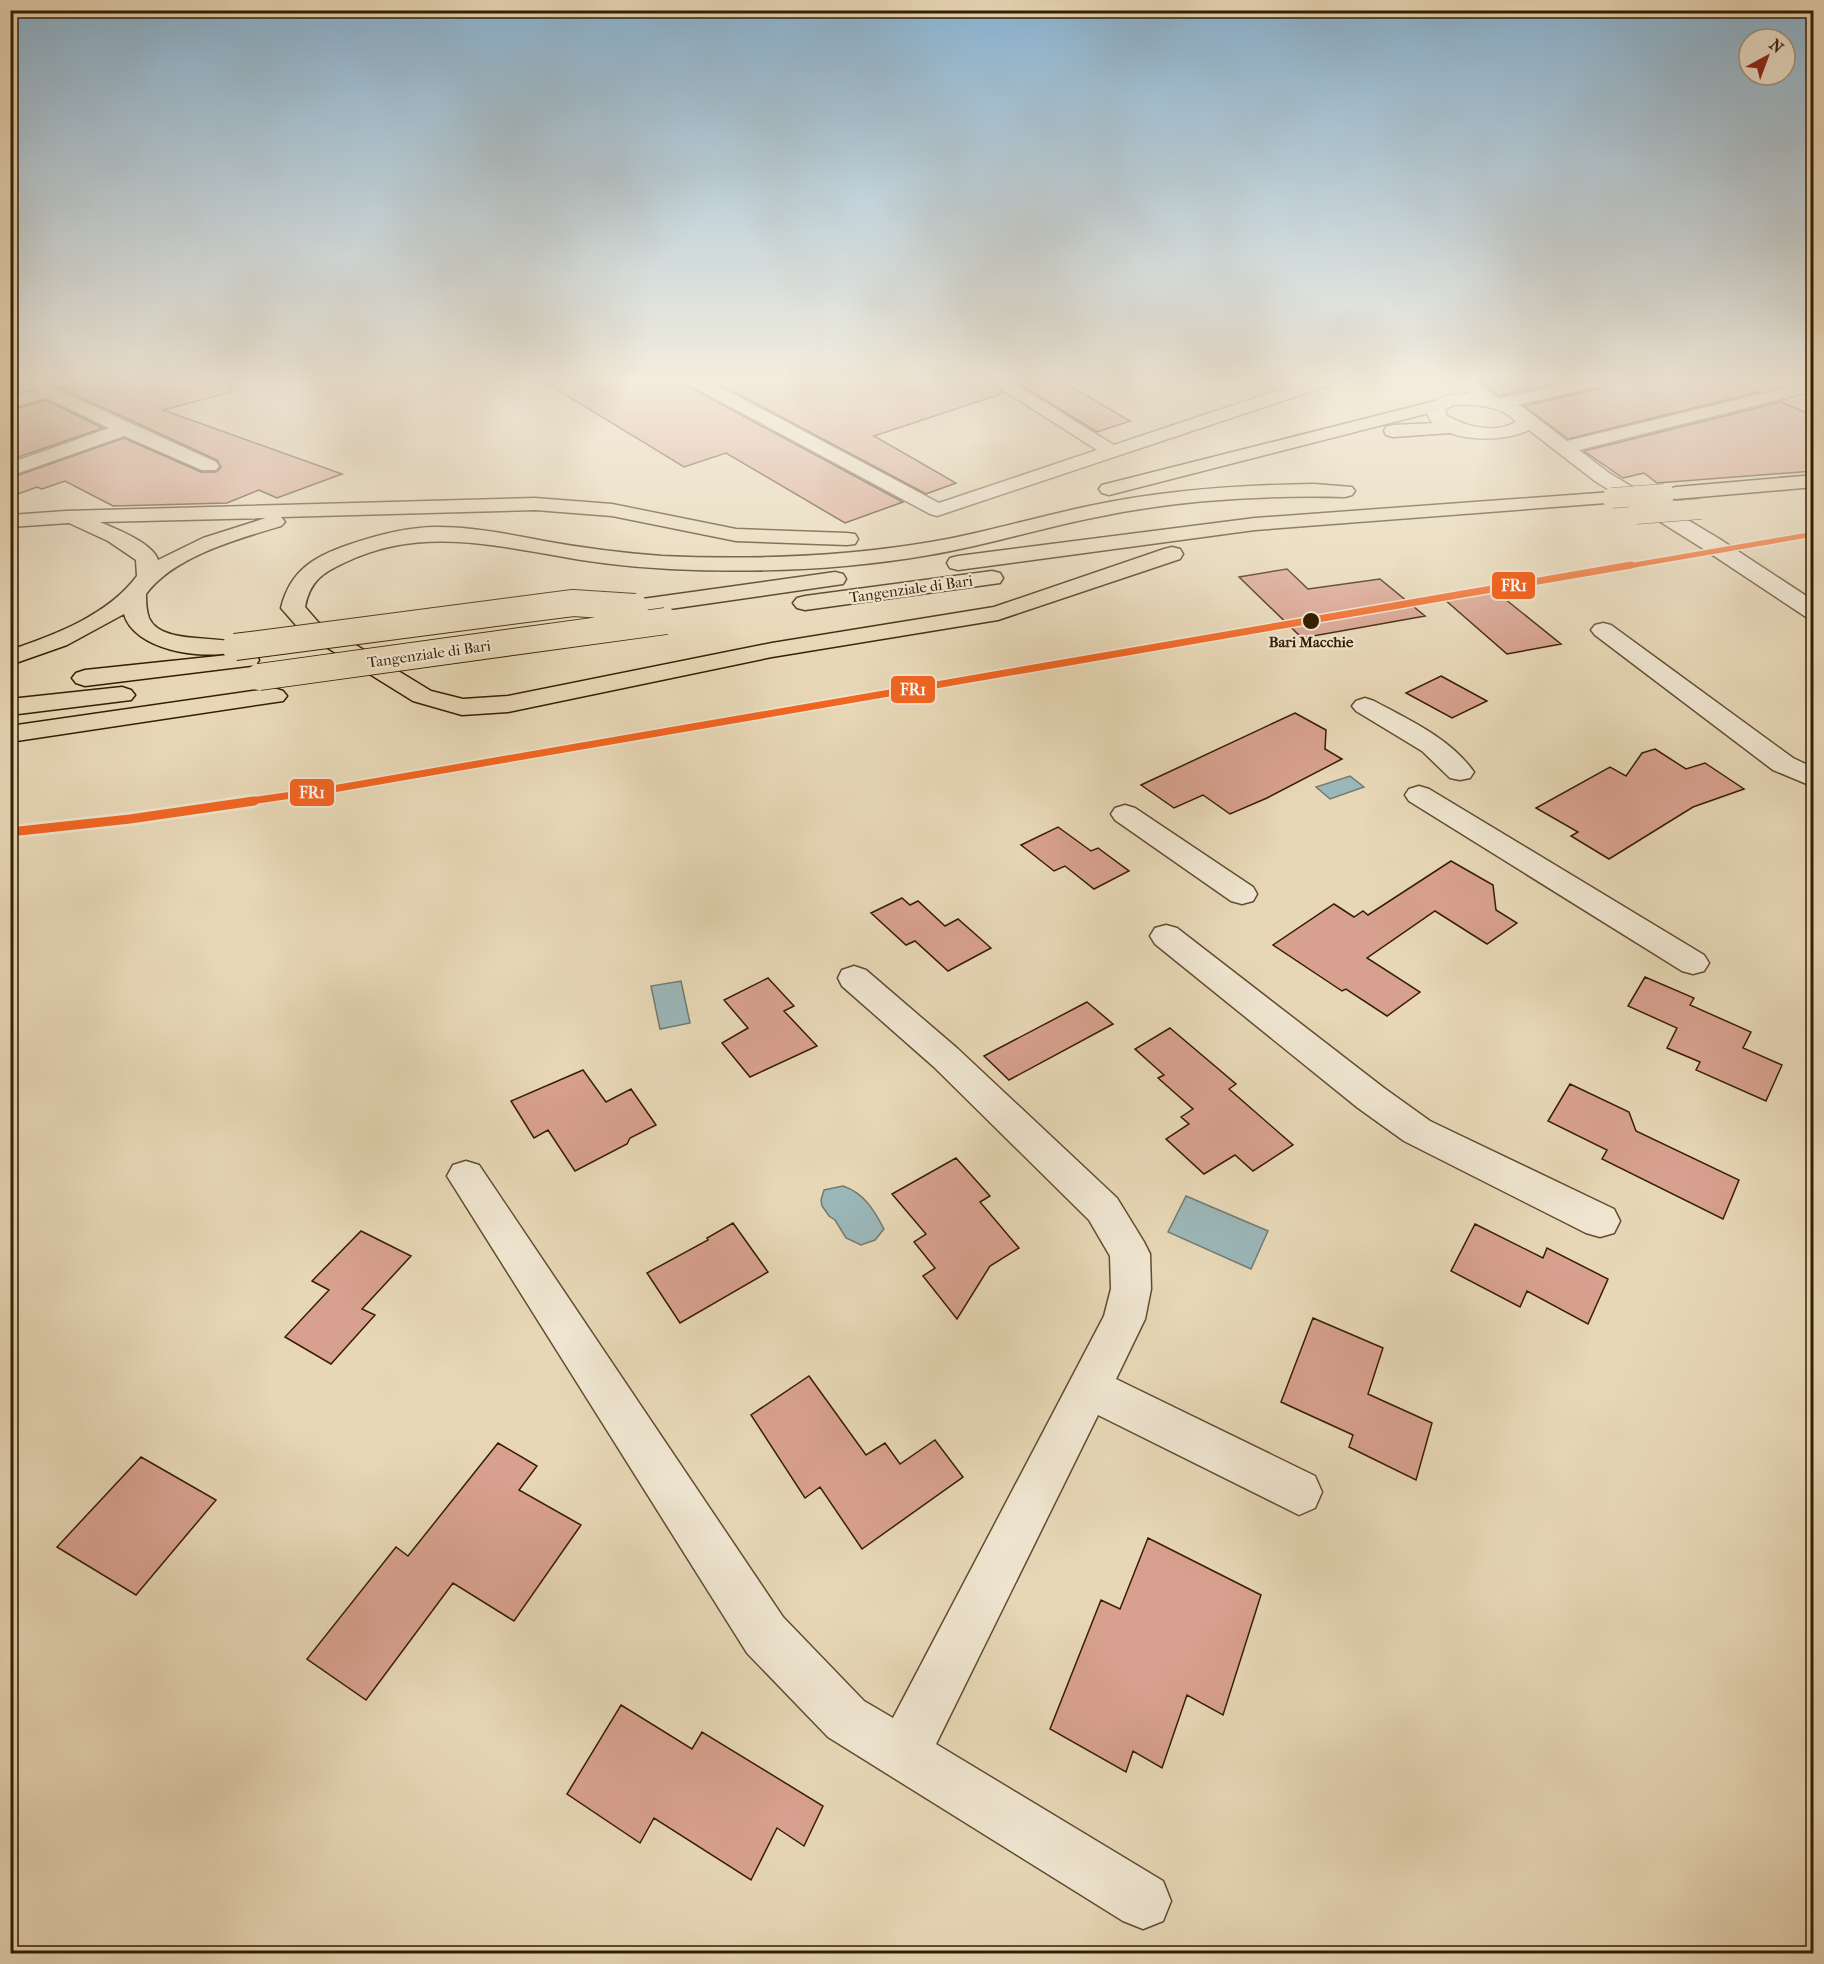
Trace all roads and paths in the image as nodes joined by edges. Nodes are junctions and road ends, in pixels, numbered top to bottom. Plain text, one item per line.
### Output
1 (867, 473) edge
2 (1050, 473) edge
3 (1171, 473) edge
4 (1591, 473) edge
5 (1596, 473) edge
6 (1602, 477) junction
7 (1814, 481) edge
8 (1345, 490) dead end
9 (1814, 496) edge
10 (331, 509) junction
11 (205, 513) junction
12 (66, 517) junction
13 (10, 521) edge
14 (1362, 524) junction
15 (1249, 533) junction
16 (200, 545) junction
17 (1172, 554) junction
18 (143, 575) junction
19 (1814, 612) edge
20 (1603, 630) dead end
21 (10, 658) edge
22 (254, 670) junction
23 (10, 686) edge
24 (1365, 706) dead end
25 (10, 707) edge
26 (18, 733) edge
27 (1460, 772) dead end
28 (1814, 779) edge
29 (1419, 795) dead end
30 (1125, 813) dead end
31 (1242, 894) dead end
32 (1166, 936) dead end
33 (1692, 963) dead end
34 (854, 978) dead end
35 (466, 1176) dead end
36 (1600, 1221) dead end
37 (1089, 1388) junction
38 (1299, 1492) dead end
39 (903, 1753) junction
40 (1143, 1901) dead end

1 - 2 street
3 - 10 highway
4 - 6 street
5 - 6 street
6 - 19 street
7 - 14 highway, Tangenziale di Bari, bridge
8 - 17 highway
9 - 14 highway, Tangenziale di Bari, bridge
10 - 11 highway
10 - 16 highway
11 - 12 highway
11 - 16 highway
11 - 18 highway
12 - 13 highway
12 - 18 highway
14 - 15 highway, Tangenziale di Bari
15 - 17 highway, Tangenziale di Bari
15 - 22 highway, Tangenziale di Bari, bridge
16 - 18 highway
17 - 22 highway, Tangenziale di Bari, bridge
18 - 21 highway
18 - 22 highway
20 - 28 street
22 - 23 highway, Tangenziale di Bari
22 - 25 highway, Tangenziale di Bari
22 - 26 highway
24 - 27 street
29 - 33 street
30 - 31 street
32 - 36 street
34 - 37 street
35 - 39 street
37 - 38 street
37 - 39 street
39 - 40 street

